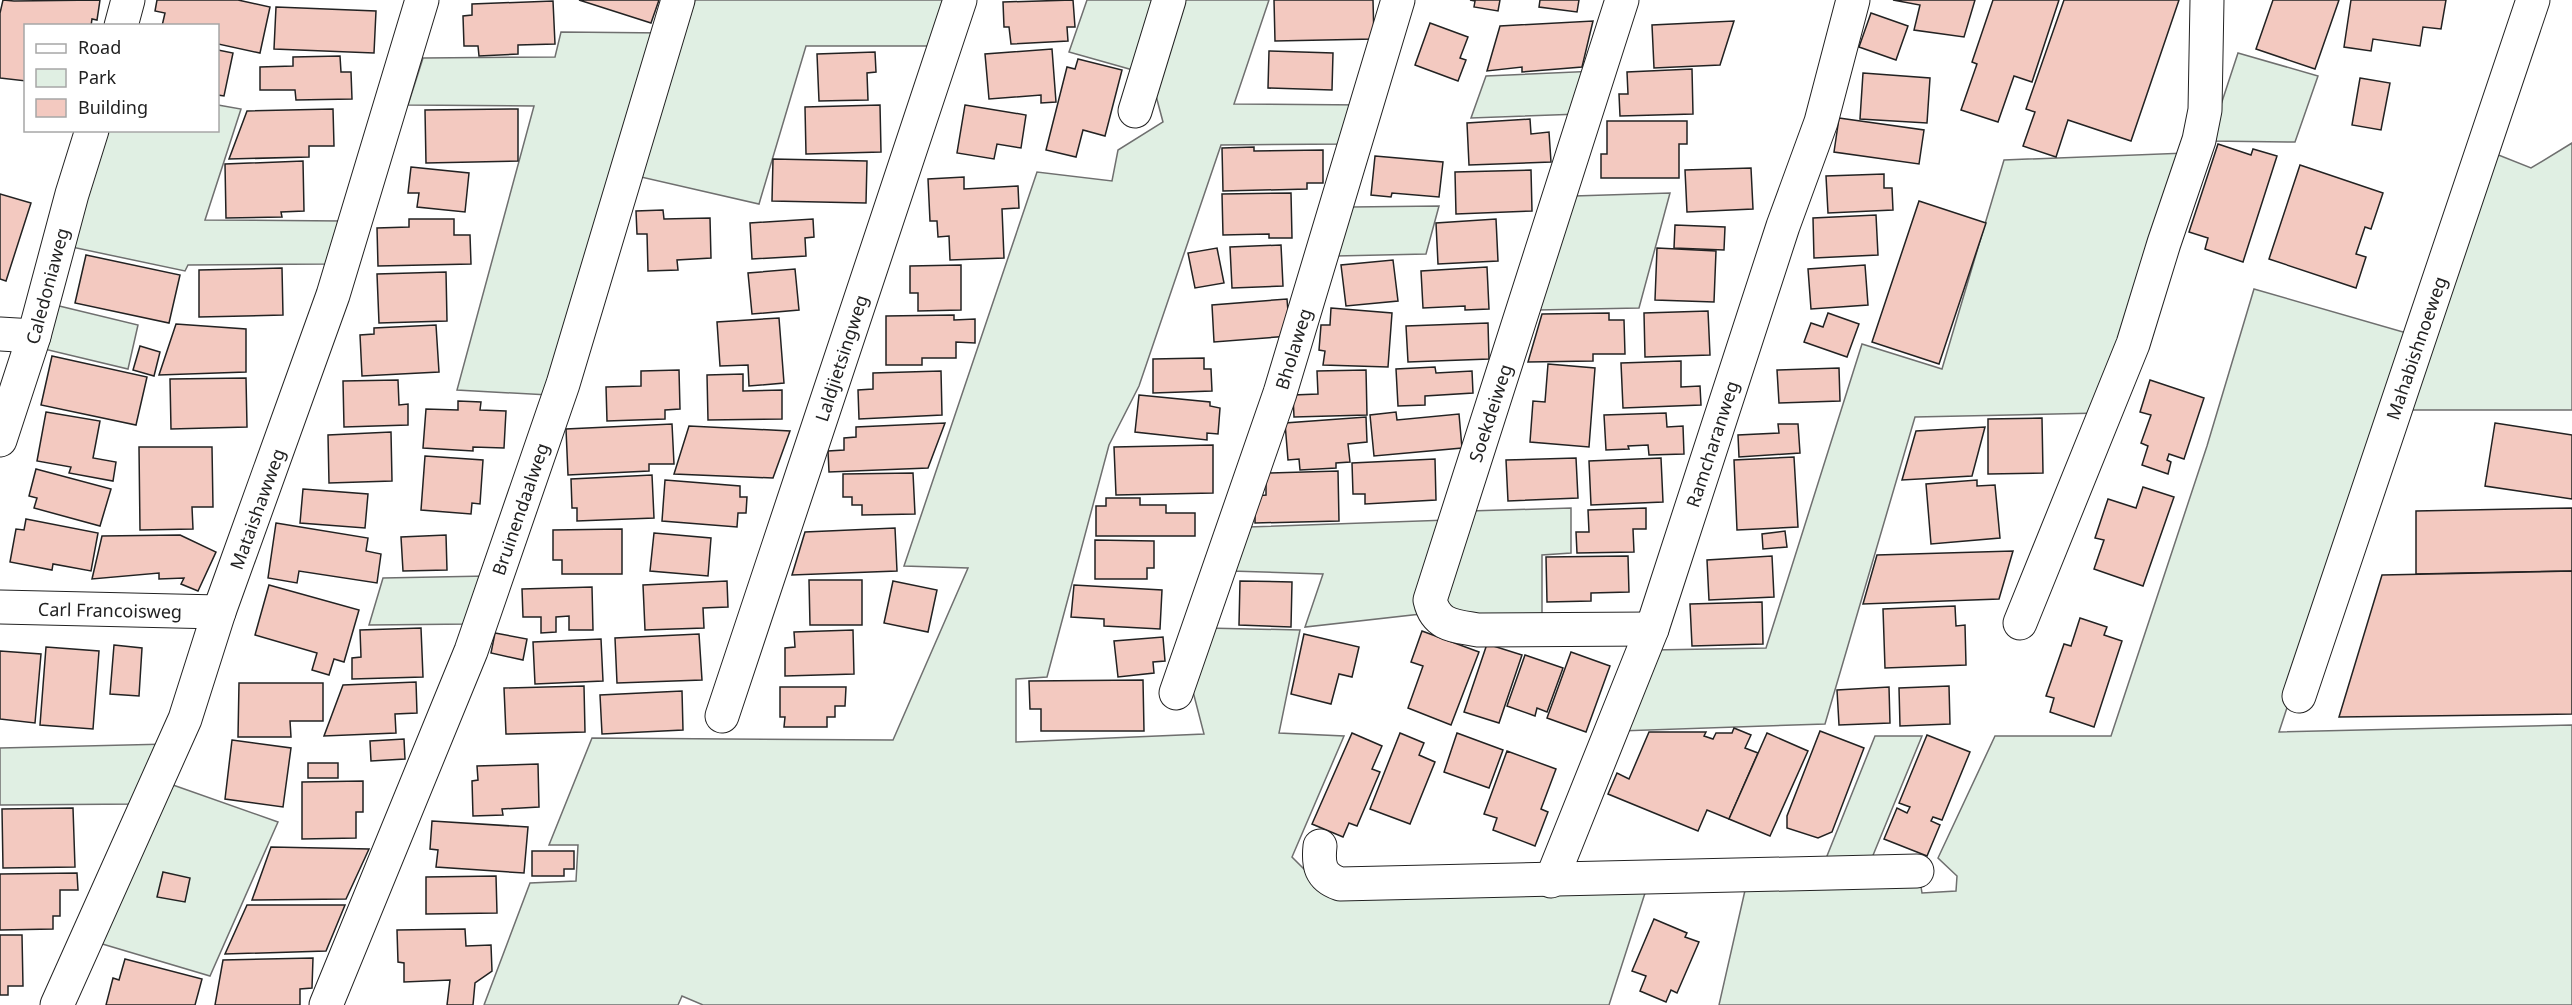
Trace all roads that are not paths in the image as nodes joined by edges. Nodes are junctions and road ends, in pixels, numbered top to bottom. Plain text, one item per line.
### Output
1 (128, 0) edge
2 (422, 0) edge
3 (678, 0) edge
4 (960, 0) edge
5 (1169, 0) edge
6 (1398, 0) edge
7 (1622, 0) edge
8 (1852, 0) edge
9 (2207, 0) edge
10 (2532, 0) edge
11 (122, 24) edge
12 (1135, 111) dead end
13 (91, 132) edge
14 (0, 334) edge
15 (34, 336) junction
16 (0, 440) edge
17 (0, 607) edge
18 (219, 612) junction
19 (2020, 623) dead end
20 (1652, 629) junction
21 (1176, 693) dead end
22 (2299, 696) dead end
23 (722, 716) dead end
24 (1320, 846) dead end
25 (1917, 872) dead end
26 (1551, 880) junction
27 (57, 1005) edge
28 (326, 1005) edge

1 - 11 street
2 - 18 street, Mataishawweg
3 - 28 street, Bruinendaalweg
4 - 23 street, Laldjietsingweg
5 - 12 street
6 - 21 street, Bholaweg
7 - 20 street, Soekdeiweg
8 - 20 street, Ramcharanweg
9 - 19 street
10 - 22 street, Mahabishnoeweg
13 - 15 street, Caledoniaweg
14 - 15 street
15 - 16 street, Caledoniaweg
17 - 18 street, Carl Francoisweg
18 - 27 street, Mataishawweg
20 - 26 street, Ramcharanweg
24 - 26 street
25 - 26 street

